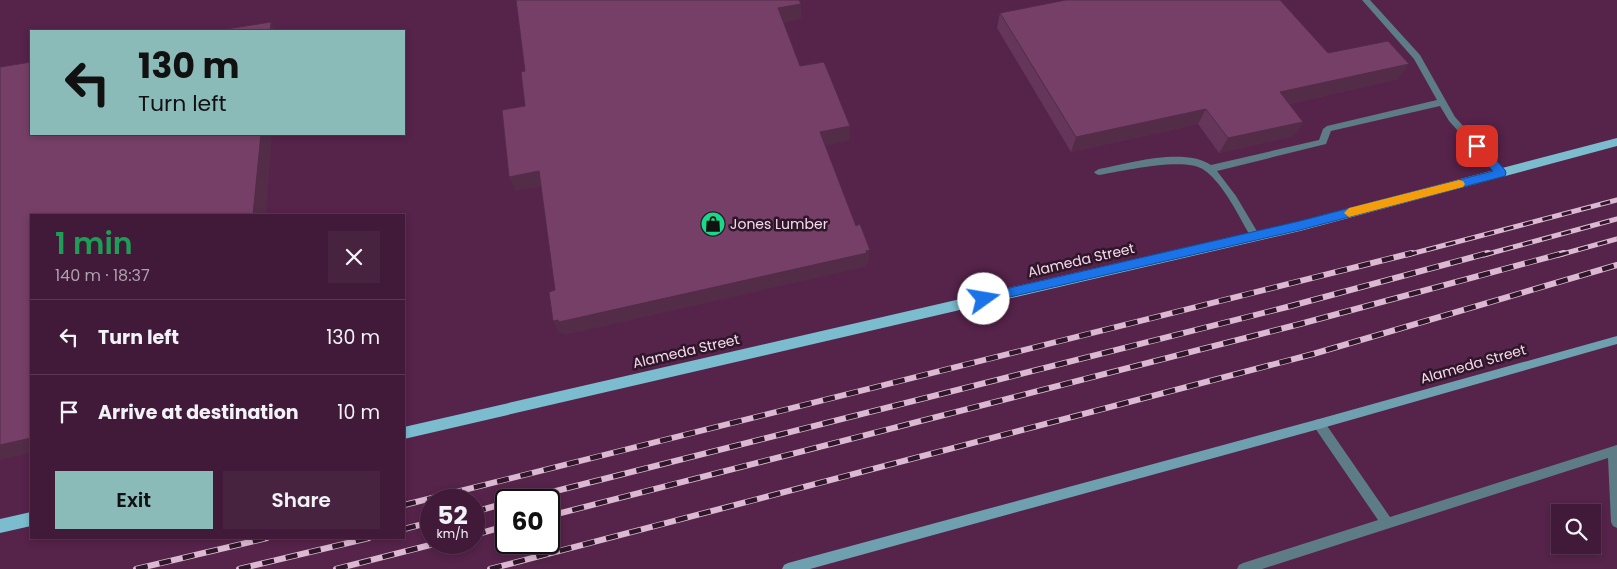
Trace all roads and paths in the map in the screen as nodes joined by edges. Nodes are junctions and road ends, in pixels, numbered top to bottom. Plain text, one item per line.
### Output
1 (1366, 0) edge
2 (1442, 102) junction
3 (1617, 142) edge
4 (1210, 170) junction
5 (1099, 172) dead end
6 (1501, 173) junction
7 (1255, 236) junction
8 (1617, 340) edge
9 (1319, 424) junction
10 (405, 433) edge
11 (1615, 450) edge
12 (30, 519) edge
13 (1617, 522) edge
14 (1387, 523) junction
15 (0, 526) edge
16 (788, 569) edge
17 (1244, 569) edge

1 - 2 lane
2 - 4 lane
2 - 6 lane
3 - 6 main road, Alameda Street
4 - 5 lane
4 - 7 lane
6 - 7 main road, Alameda Street
7 - 10 main road, Alameda Street
8 - 9 street, Alameda Street
9 - 14 lane
9 - 16 street, Alameda Street
11 - 13 lane
11 - 14 lane
12 - 15 main road
14 - 17 lane

